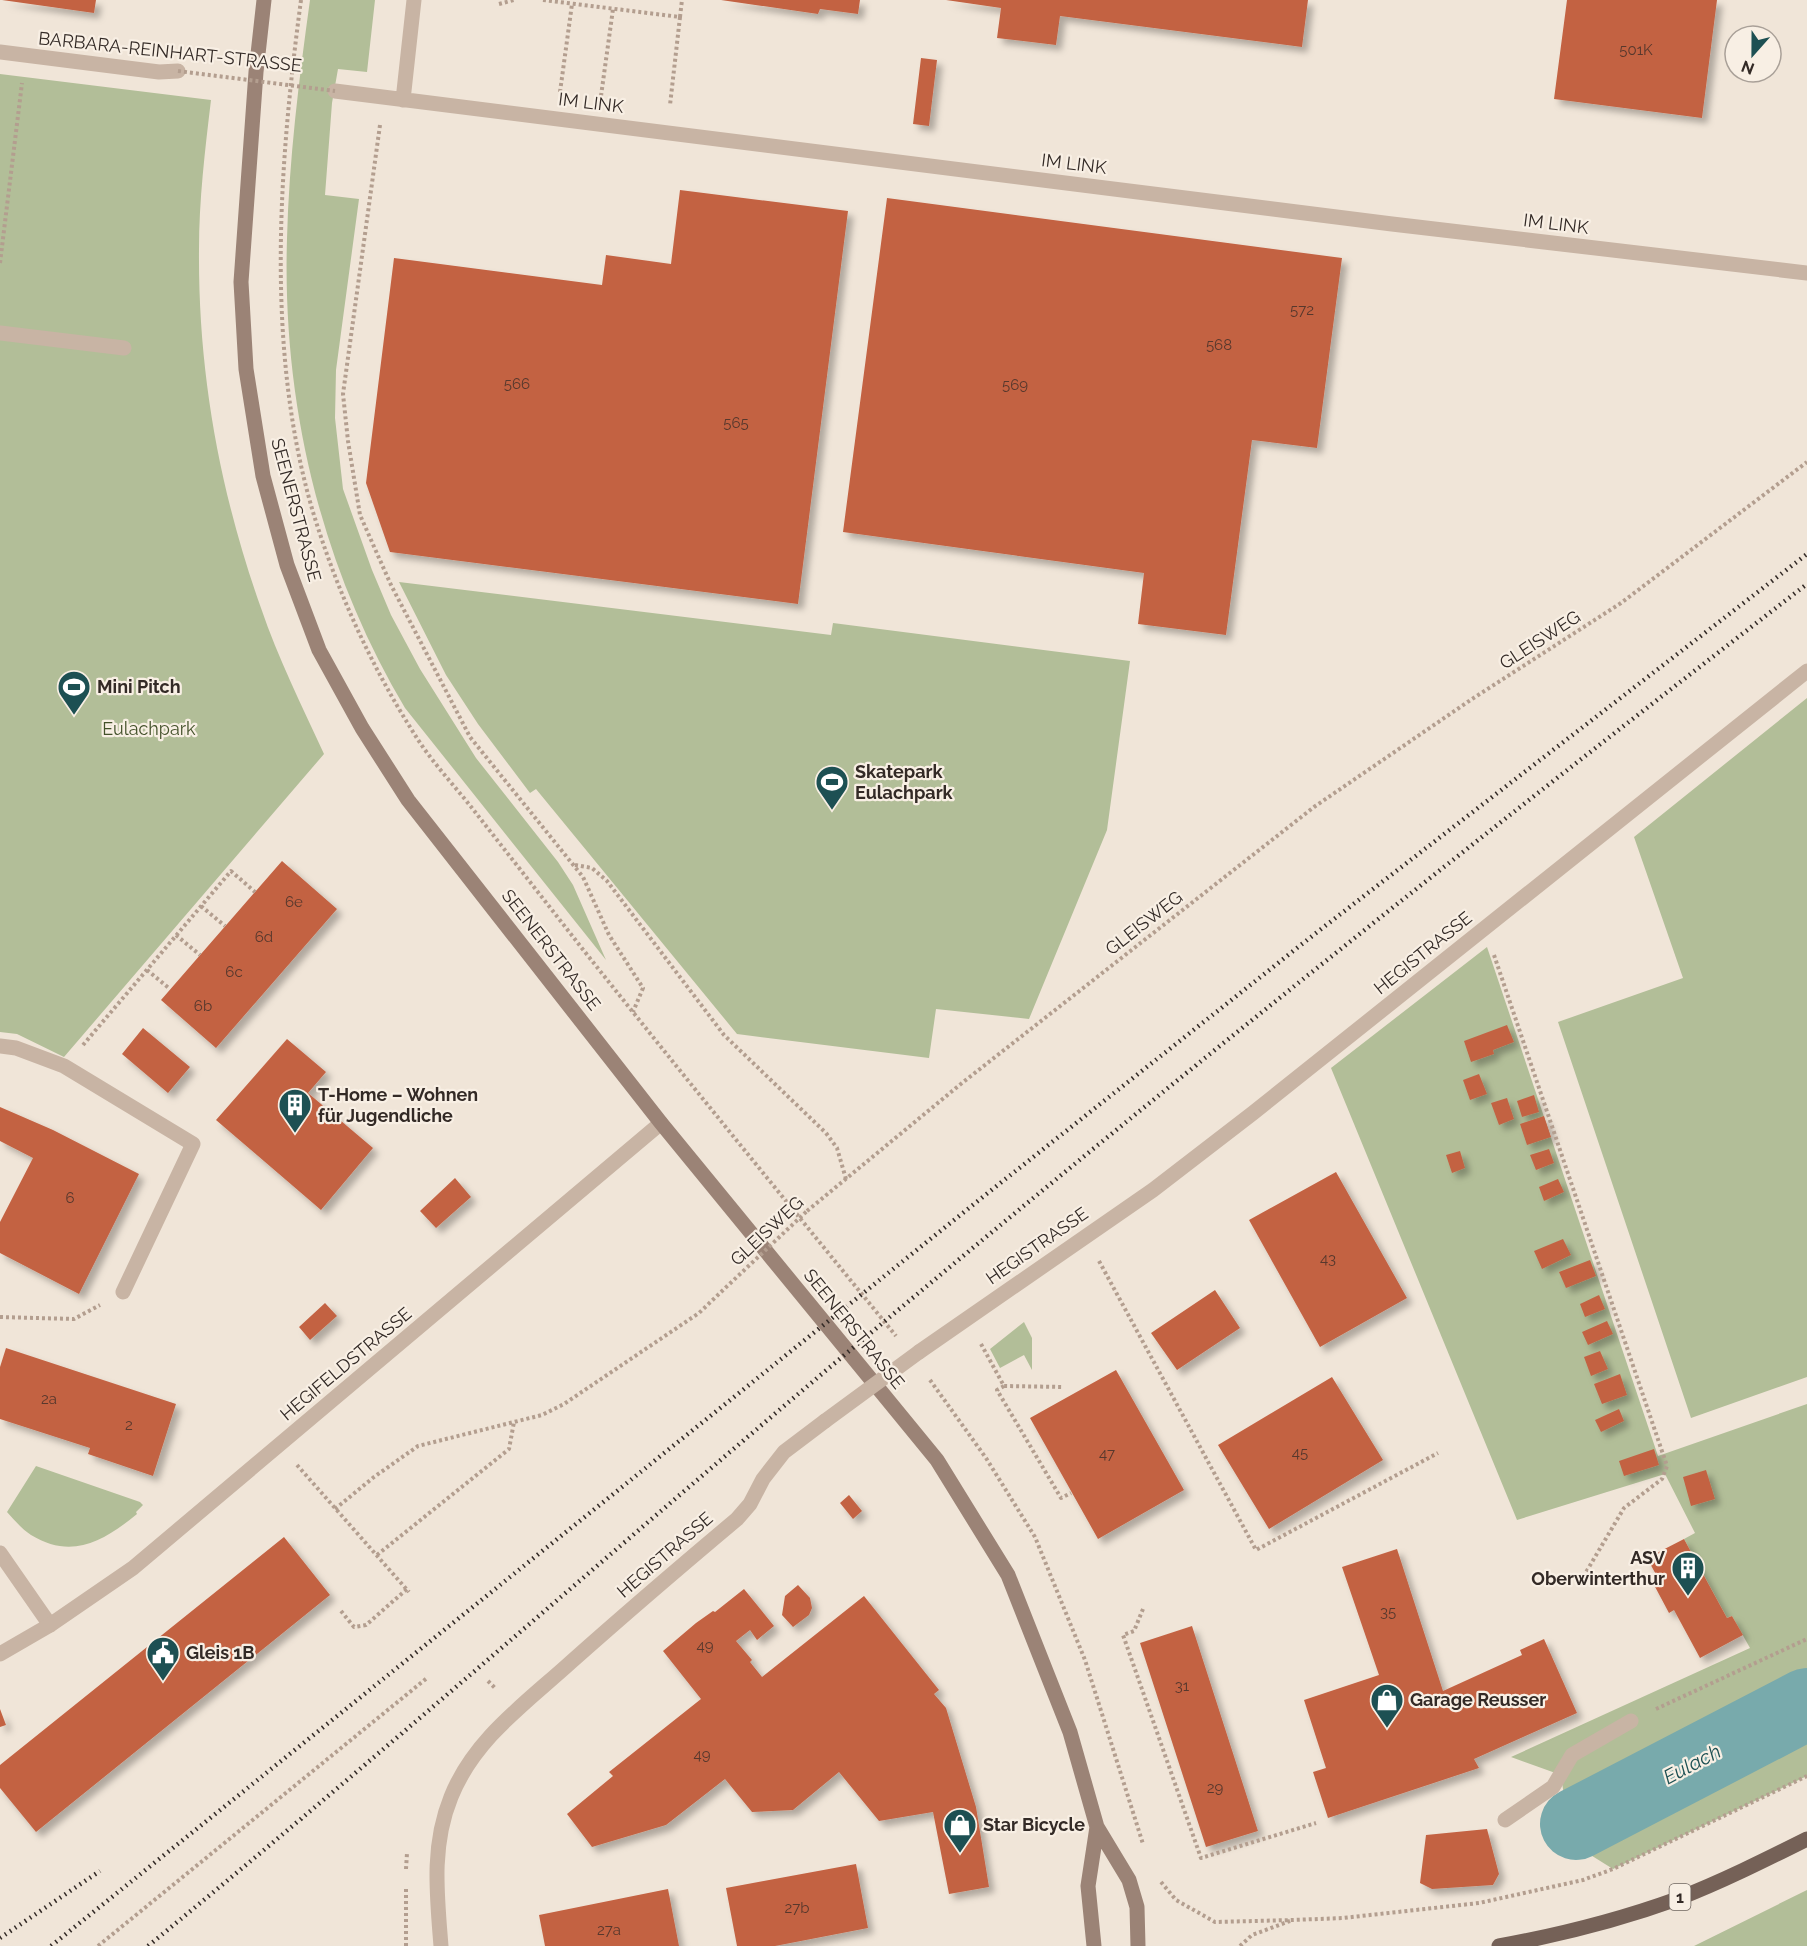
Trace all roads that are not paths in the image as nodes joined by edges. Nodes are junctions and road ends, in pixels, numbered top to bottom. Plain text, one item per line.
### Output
1 (264, 0) edge
2 (414, 0) edge
3 (0, 52) edge
4 (178, 70) road end
5 (335, 91) road end
6 (403, 100) junction
7 (1807, 273) edge
8 (0, 333) edge
9 (124, 348) dead end
10 (1807, 671) edge
11 (0, 1046) edge
12 (661, 1123) junction
13 (123, 1292) road end
14 (0, 1553) edge
15 (50, 1625) junction
16 (0, 1654) edge
17 (1631, 1721) road end
18 (1505, 1820) dead end
19 (1096, 1827) junction
20 (1807, 1839) edge
21 (441, 1946) edge
22 (1094, 1946) edge
23 (1138, 1946) edge
24 (1499, 1946) edge

1 - 12 main road, SEENERSTRASSE
2 - 6 street
3 - 4 street, BARBARA-REINHART-STRASSE
5 - 6 street, IM LINK
6 - 7 street, IM LINK
8 - 9 street
10 - 21 street, HEGISTRASSE, bridge
11 - 13 street
12 - 15 street, HEGIFELDSTRASSE
12 - 19 main road, SEENERSTRASSE
14 - 15 street
15 - 16 street, HEGIFELDSTRASSE
17 - 18 street
19 - 22 main road, SEENERSTRASSE
19 - 23 main road, SEENERSTRASSE
20 - 24 main road, 1

